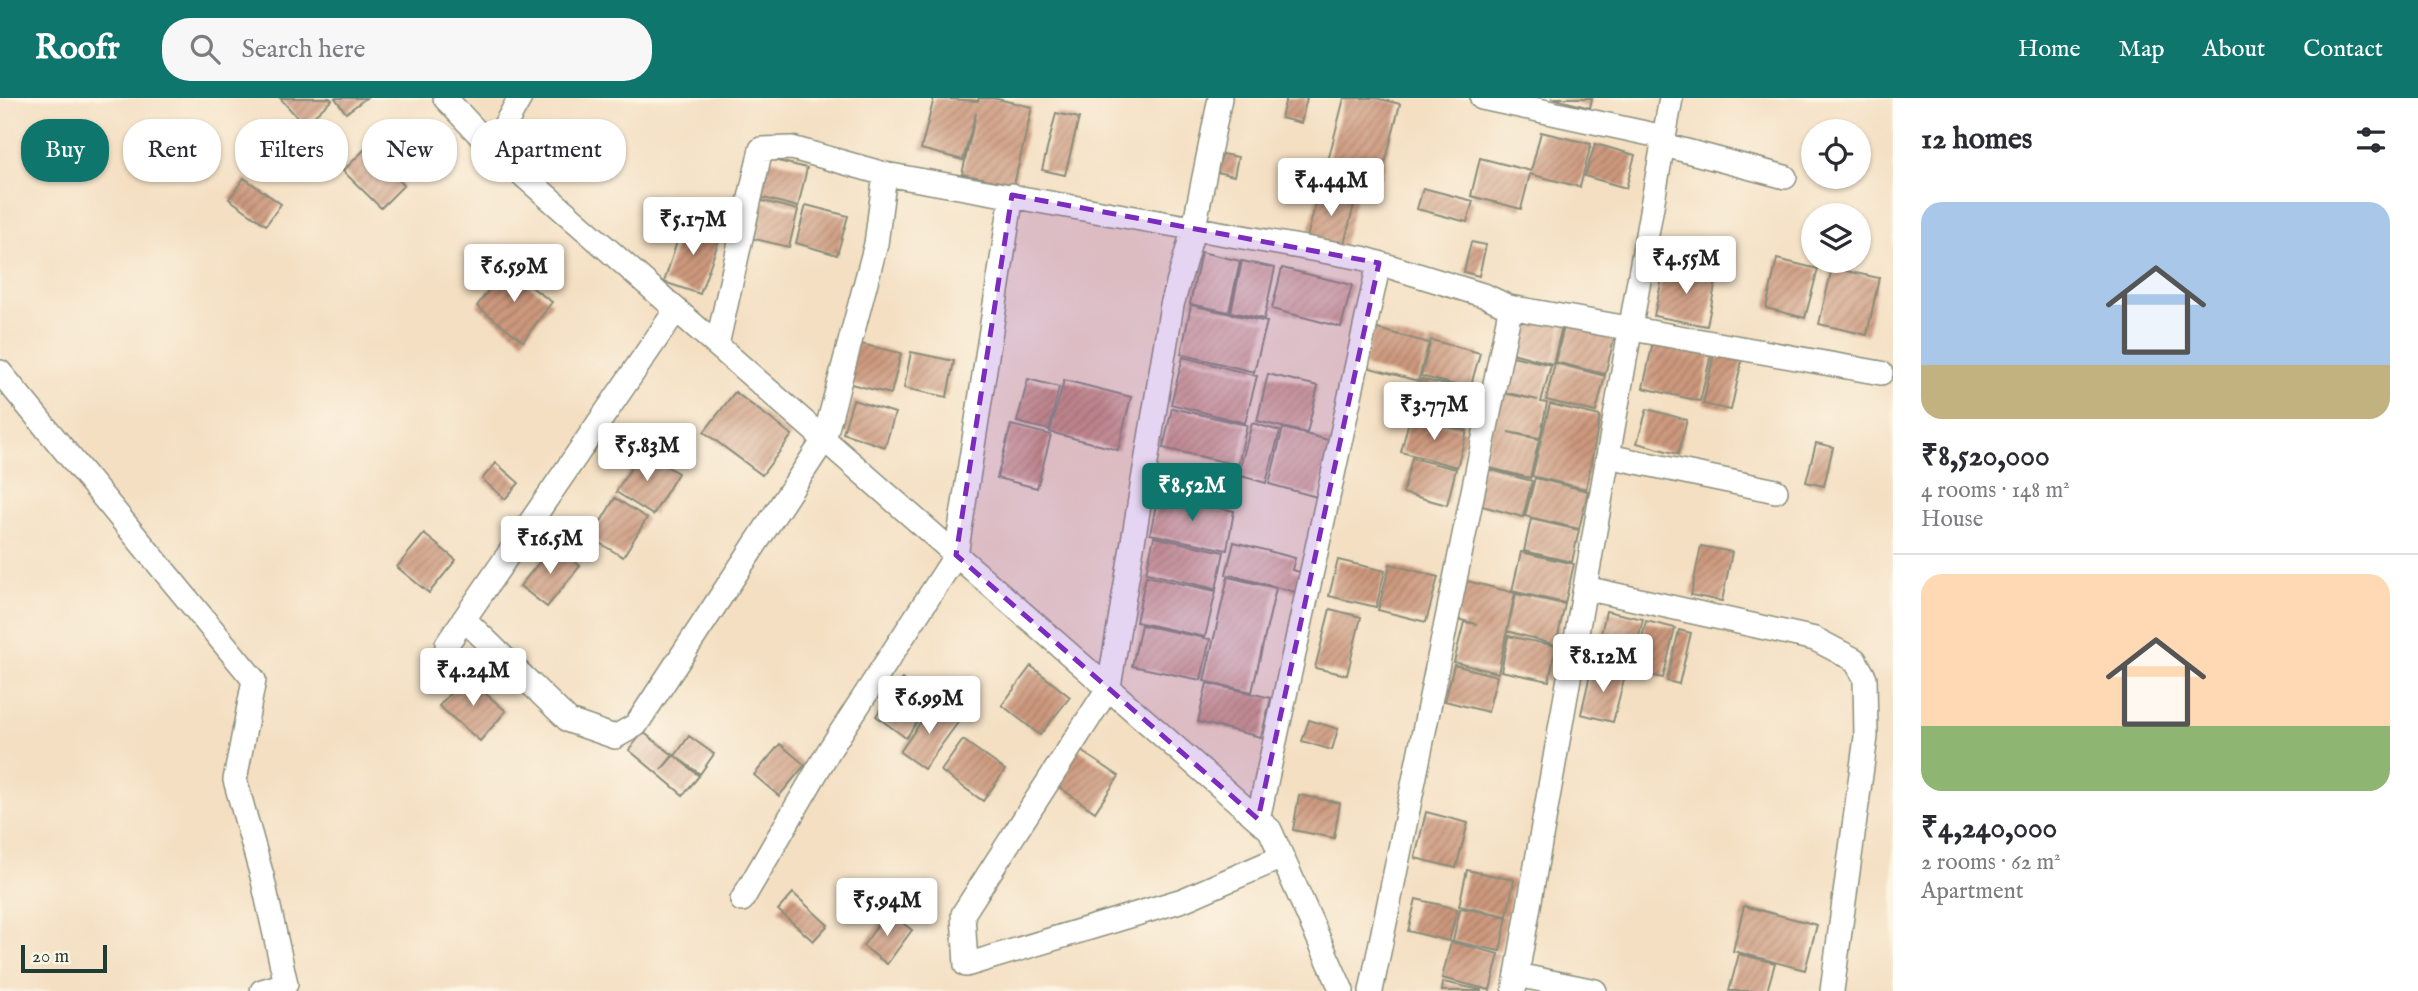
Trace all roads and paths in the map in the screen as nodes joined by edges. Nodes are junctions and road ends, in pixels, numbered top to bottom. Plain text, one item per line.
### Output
1 (445, 98) edge
2 (520, 98) edge
3 (1220, 98) edge
4 (1482, 98) edge
5 (1671, 98) edge
6 (508, 119) edge
7 (471, 126) edge
8 (1664, 137) junction
9 (885, 174) junction
10 (1785, 177) dead end
11 (531, 182) edge
12 (1012, 195) junction
13 (1194, 227) junction
14 (1379, 263) junction
15 (676, 310) junction
16 (1510, 310) dead end
17 (1631, 327) junction
18 (717, 345) junction
19 (0, 372) edge
20 (1881, 373) dead end
21 (824, 440) junction
22 (1608, 456) junction
23 (1776, 491) dead end
24 (956, 555) junction
25 (1585, 588) junction
26 (464, 619) junction
27 (447, 644) dead end
28 (1109, 687) junction
29 (1258, 819) junction
30 (1282, 857) junction
31 (742, 900) dead end
32 (1515, 983) edge
33 (261, 991) edge
34 (1342, 991) edge
35 (1371, 991) edge
36 (1595, 991) edge
37 (1832, 991) edge

1 - 7 street
2 - 6 street
3 - 13 street
4 - 8 street
5 - 8 street
8 - 10 street
8 - 17 street
9 - 12 street
9 - 18 street
9 - 21 street
11 - 15 street
12 - 13 street
12 - 24 street
13 - 14 street
13 - 28 street
14 - 17 street
14 - 29 street
15 - 18 street
15 - 26 street
16 - 35 street
17 - 20 street
17 - 22 street
18 - 21 street
19 - 33 street
21 - 24 street
21 - 26 street
22 - 23 street
22 - 25 street
24 - 28 street
24 - 31 street
25 - 32 street
25 - 37 street
26 - 27 street
28 - 29 street
28 - 30 street
29 - 30 street
30 - 34 street
32 - 36 street

